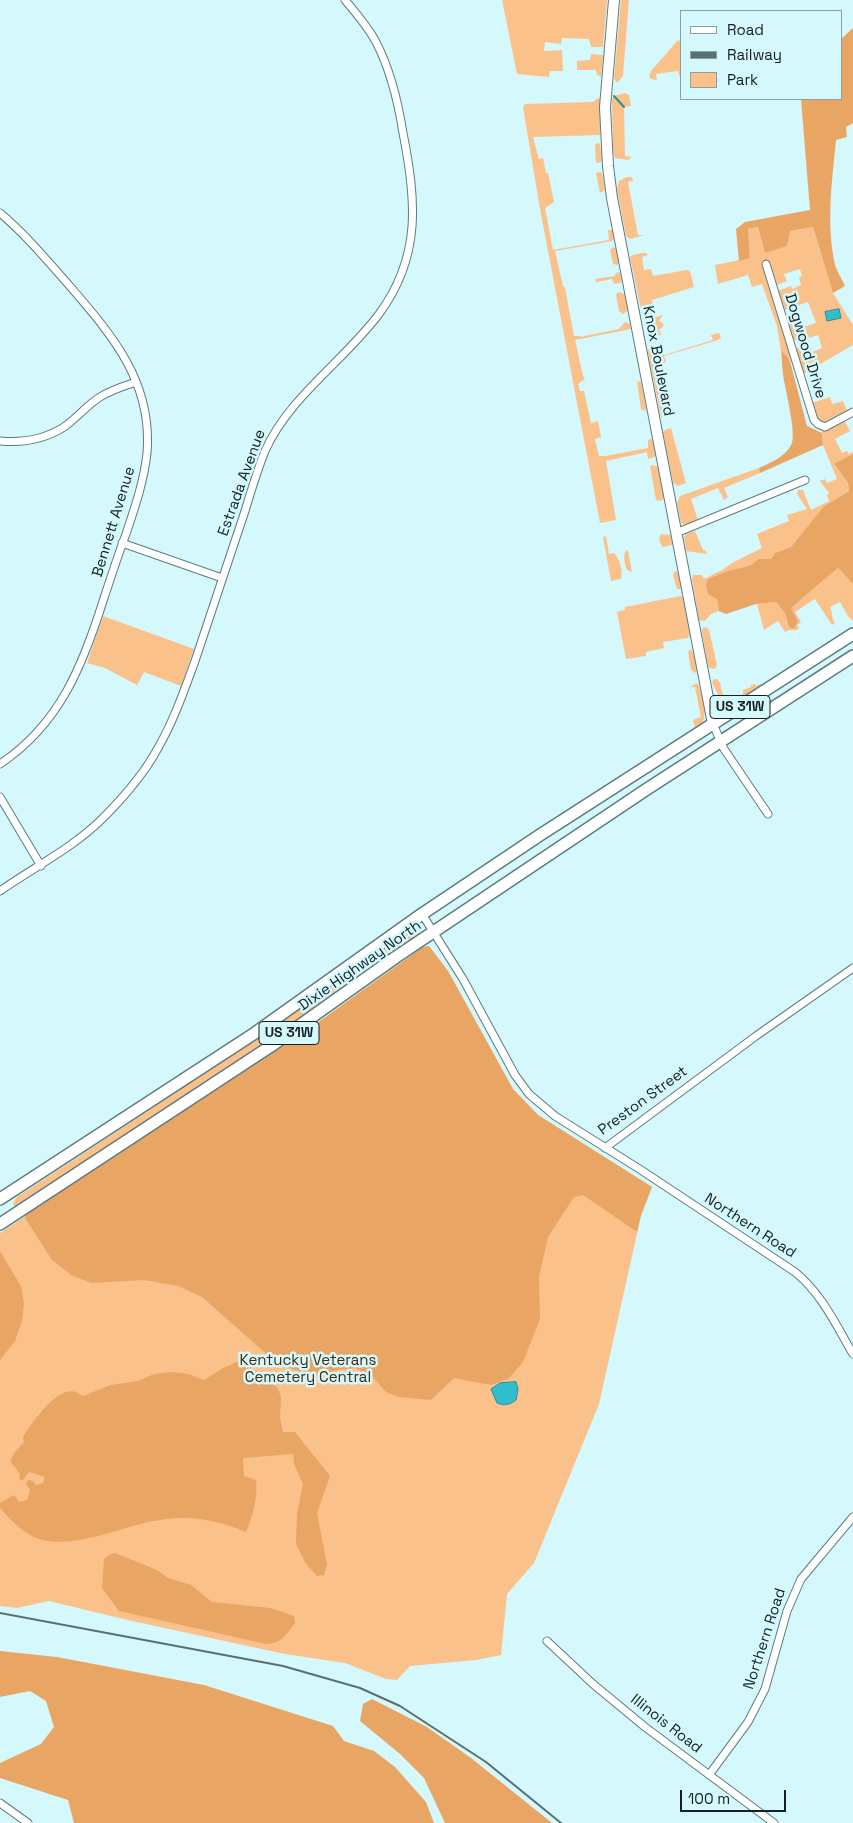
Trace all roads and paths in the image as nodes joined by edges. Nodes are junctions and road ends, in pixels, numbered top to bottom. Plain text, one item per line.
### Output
1 (345, 0) edge
2 (614, 0) edge
3 (0, 213) edge
4 (766, 264) dead end
5 (136, 382) junction
6 (853, 412) edge
7 (0, 442) edge
8 (805, 480) dead end
9 (676, 533) junction
10 (122, 543) junction
11 (222, 578) junction
12 (853, 634) edge
13 (853, 656) edge
14 (713, 724) junction
15 (720, 741) junction
16 (0, 764) edge
17 (0, 797) edge
18 (768, 814) dead end
19 (41, 866) junction
20 (0, 891) edge
21 (422, 914) junction
22 (434, 933) junction
23 (853, 968) edge
24 (605, 1148) junction
25 (0, 1199) edge
26 (0, 1224) edge
27 (853, 1354) edge
28 (853, 1517) edge
29 (547, 1641) dead end
30 (709, 1775) junction
31 (0, 1802) edge
32 (28, 1823) edge
33 (774, 1823) edge

1 - 11 street, Estrada Avenue
2 - 9 main road, Knox Boulevard
3 - 5 street, Bennett Avenue
4 - 6 street, Dogwood Drive
5 - 7 street
5 - 10 street, Bennett Avenue
8 - 9 street
9 - 14 main road, Knox Boulevard
10 - 11 street
10 - 16 street, Bennett Avenue
11 - 19 street, Estrada Avenue
12 - 14 highway, US 31W
13 - 15 highway, US 31W
14 - 15 street
14 - 21 highway, Dixie Highway North / US 31W
15 - 18 street
15 - 22 highway, Dixie Highway North / US 31W
17 - 19 street
19 - 20 street, Estrada Avenue
21 - 22 street, Preston Street
21 - 25 highway, Dixie Highway North / US 31W
22 - 24 street, Preston Street
22 - 26 highway, Dixie Highway North / US 31W
23 - 24 street, Preston Street
24 - 27 street, Northern Road
28 - 30 street, Northern Road
29 - 30 street, Illinois Road
30 - 33 street, Illinois Road
31 - 32 street

